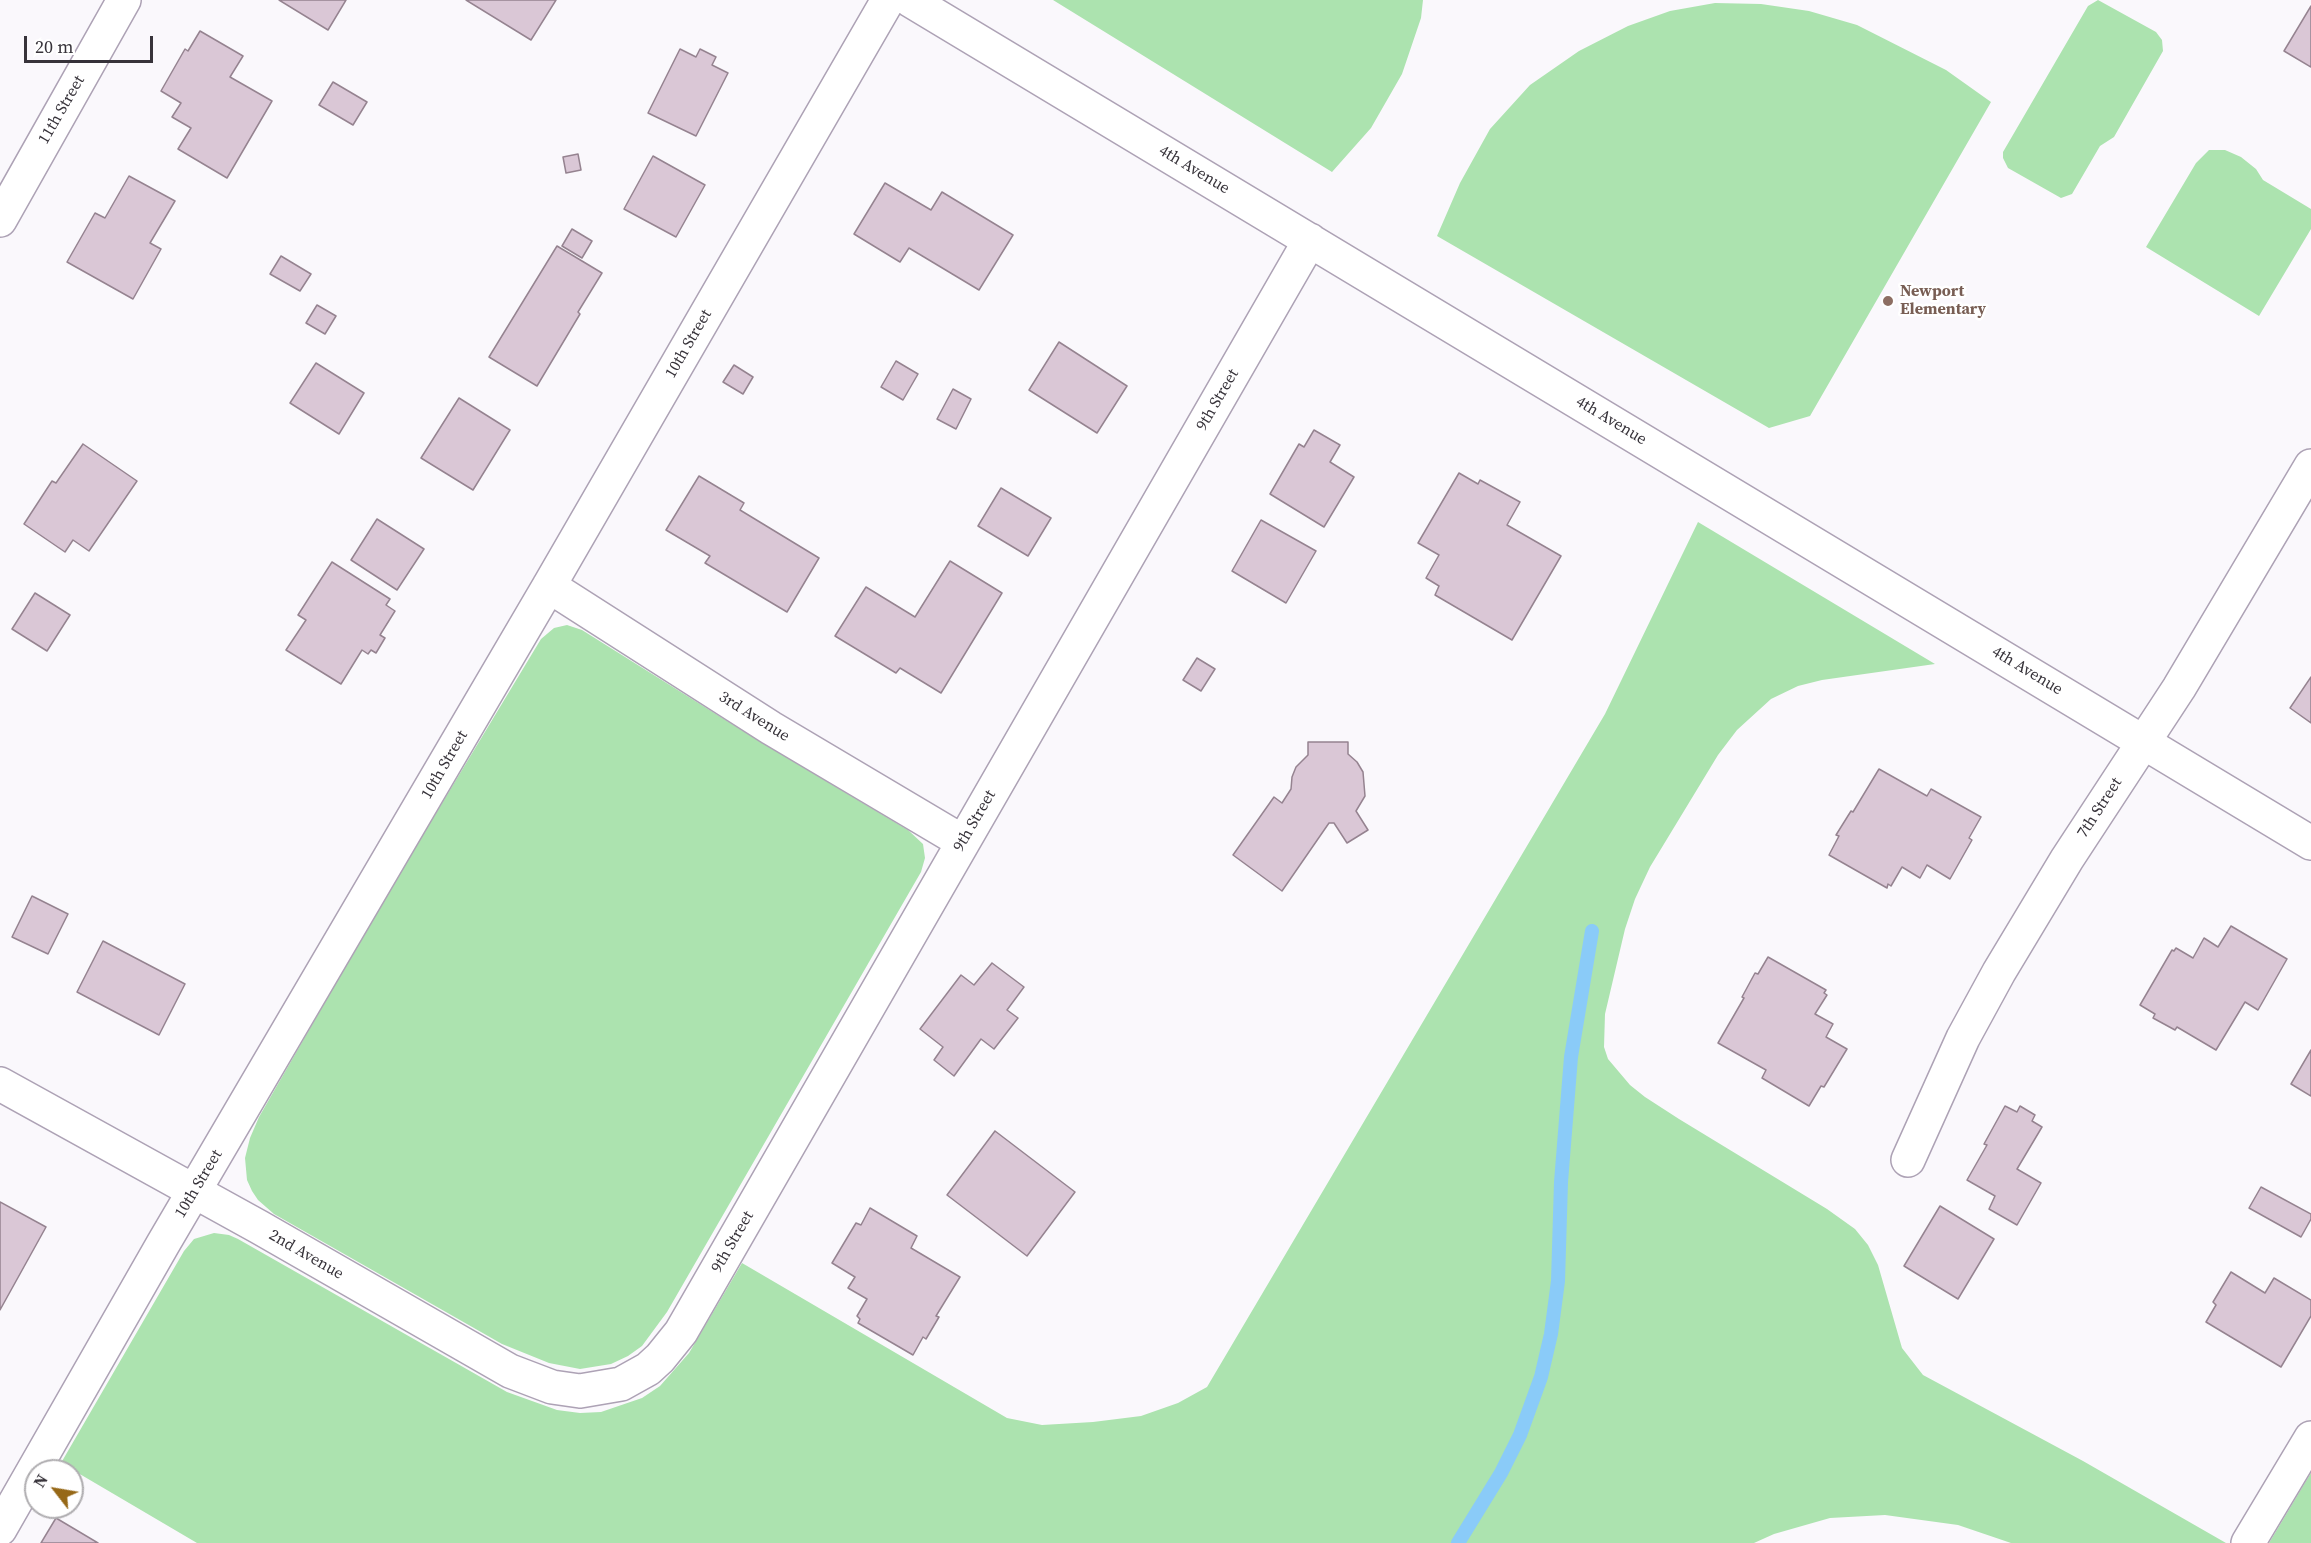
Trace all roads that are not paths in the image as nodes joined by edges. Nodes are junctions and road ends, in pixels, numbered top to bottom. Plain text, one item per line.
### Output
1 (124, 0) edge
2 (888, 0) edge
3 (910, 0) edge
4 (0, 220) edge
5 (1310, 240) junction
6 (2311, 466) edge
7 (549, 586) junction
8 (2144, 741) junction
9 (963, 842) junction
10 (2311, 843) edge
11 (0, 1084) edge
12 (1908, 1160) dead end
13 (194, 1192) junction
14 (621, 1384) joint
15 (2311, 1438) edge
16 (0, 1529) edge
17 (2248, 1543) edge

1 - 4 street, 11th Street
2 - 7 street, 10th Street
3 - 5 street, 4th Avenue
5 - 8 street, 4th Avenue
5 - 9 street, 9th Street
6 - 8 street, 7th Street
7 - 9 street, 3rd Avenue
7 - 13 street, 10th Street
8 - 10 street, 4th Avenue
8 - 12 street, 7th Street
9 - 14 street, 9th Street
11 - 13 street, 2nd Avenue
13 - 14 street, 2nd Avenue
13 - 16 street, 10th Street
15 - 17 street

